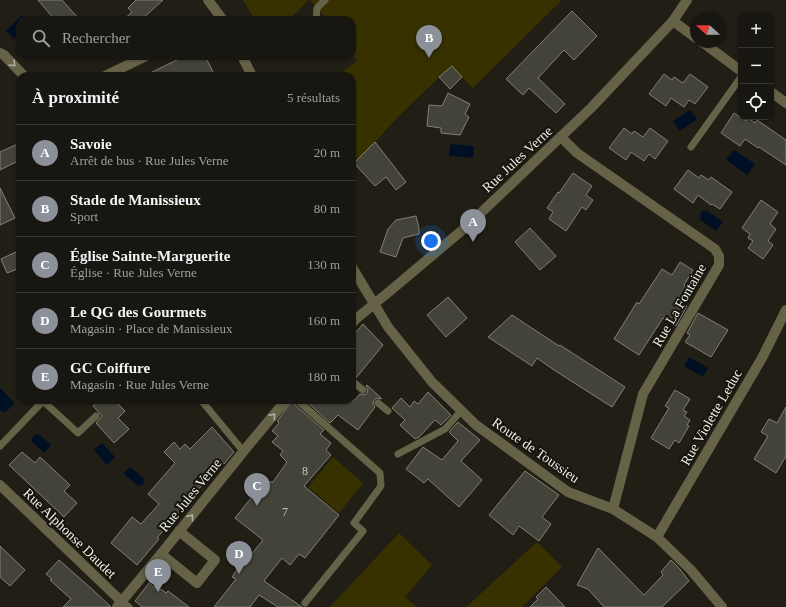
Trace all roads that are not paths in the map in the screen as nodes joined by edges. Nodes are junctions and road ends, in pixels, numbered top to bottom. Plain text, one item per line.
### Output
1 (208, 0) edge
2 (325, 0) edge
3 (688, 0) edge
4 (219, 16) edge
5 (317, 16) edge
6 (673, 21) junction
7 (690, 34) edge
8 (710, 48) edge
9 (0, 53) edge
10 (138, 60) edge
11 (244, 60) edge
12 (738, 69) edge
13 (20, 72) edge
14 (113, 72) edge
15 (250, 72) edge
16 (738, 81) edge
17 (774, 94) edge
18 (786, 103) edge
19 (561, 137) junction
20 (691, 147) dead end
21 (356, 274) edge
22 (374, 304) junction
23 (786, 310) edge
24 (356, 319) edge
25 (356, 384) edge
26 (363, 390) dead end
27 (378, 403) dead end
28 (39, 404) edge
29 (47, 404) edge
30 (204, 404) edge
31 (283, 404) edge
32 (302, 404) edge
33 (388, 411) dead end
34 (461, 411) junction
35 (96, 416) dead end
36 (0, 446) edge
37 (243, 451) junction
38 (398, 454) dead end
39 (0, 485) edge
40 (613, 509) junction
41 (179, 531) junction
42 (657, 537) junction
43 (161, 554) junction
44 (305, 603) dead end
45 (122, 605) edge
46 (722, 607) edge

1 - 4 street
2 - 5 lane
3 - 6 street, Rue Jules Verne
6 - 7 street
6 - 19 street, Rue Jules Verne
8 - 12 street
9 -> 13 street
10 - 14 street
11 - 15 street
16 - 20 lane
17 - 18 street
19 - 22 street, Rue Jules Verne
19 - 40 street, Rue La Fontaine
21 - 22 street, Route de Toussieu
22 - 24 street, Rue Jules Verne
22 - 34 street, Route de Toussieu
23 - 42 street, Rue Violette Leduc
25 - 26 lane
27 - 33 lane
28 - 36 lane
29 - 35 lane
30 - 37 lane
37 -> 31 street, Rue Jules Verne
32 - 44 lane
34 - 38 lane
34 - 40 street, Route de Toussieu
41 -> 37 street, Rue Jules Verne
39 - 45 street, Rue Alphonse Daudet
40 - 42 street, Route de Toussieu
41 - 43 street, Rue Jules Verne
41 - 43 street
42 - 46 street, Route de Toussieu
43 - 45 street, Rue Jules Verne

